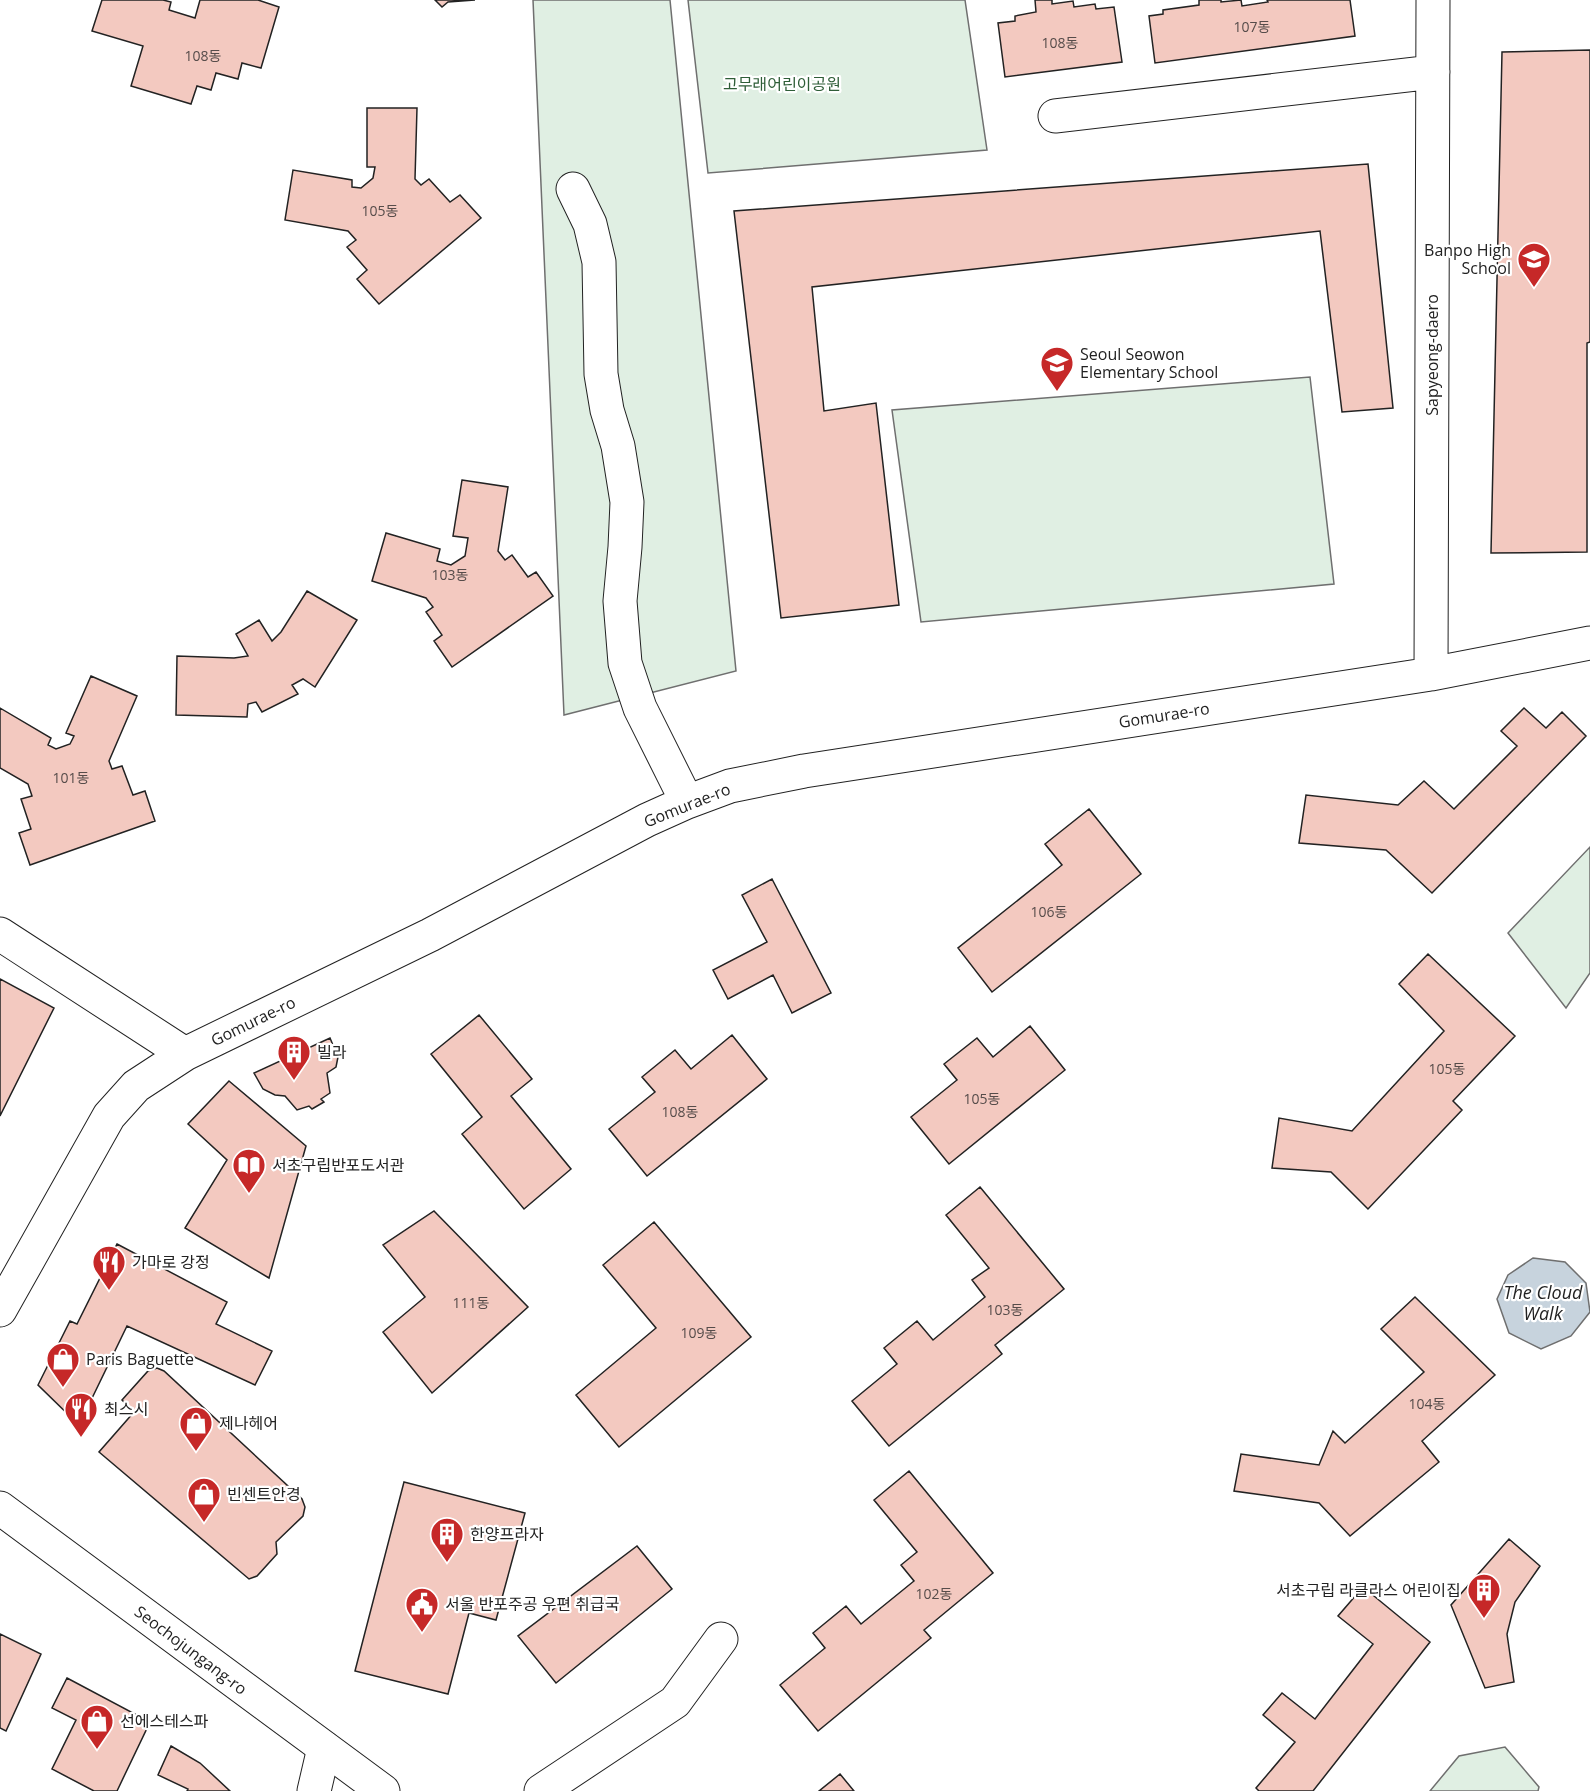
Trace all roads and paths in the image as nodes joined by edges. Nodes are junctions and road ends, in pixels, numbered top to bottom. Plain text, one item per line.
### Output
1 (1432, 0) edge
2 (1433, 72) junction
3 (1055, 116) dead end
4 (573, 189) dead end
5 (1590, 643) edge
6 (1431, 674) junction
7 (687, 802) junction
8 (0, 934) edge
9 (184, 1054) junction
10 (0, 1310) edge
11 (0, 1508) edge
12 (721, 1639) dead end
13 (324, 1748) junction
14 (314, 1791) edge
15 (383, 1791) edge
16 (541, 1791) edge

1 - 2 street, Sapyeong-daero
2 - 3 street
2 - 6 street, Sapyeong-daero
4 - 7 street
5 - 6 street, Gomurae-ro
6 - 7 street, Gomurae-ro
7 - 9 street, Gomurae-ro
8 - 9 street
9 - 10 street, Gomurae-ro
11 - 13 street, Seochojungang-ro
12 - 16 street
13 - 14 street
13 - 15 street, Seochojungang-ro

